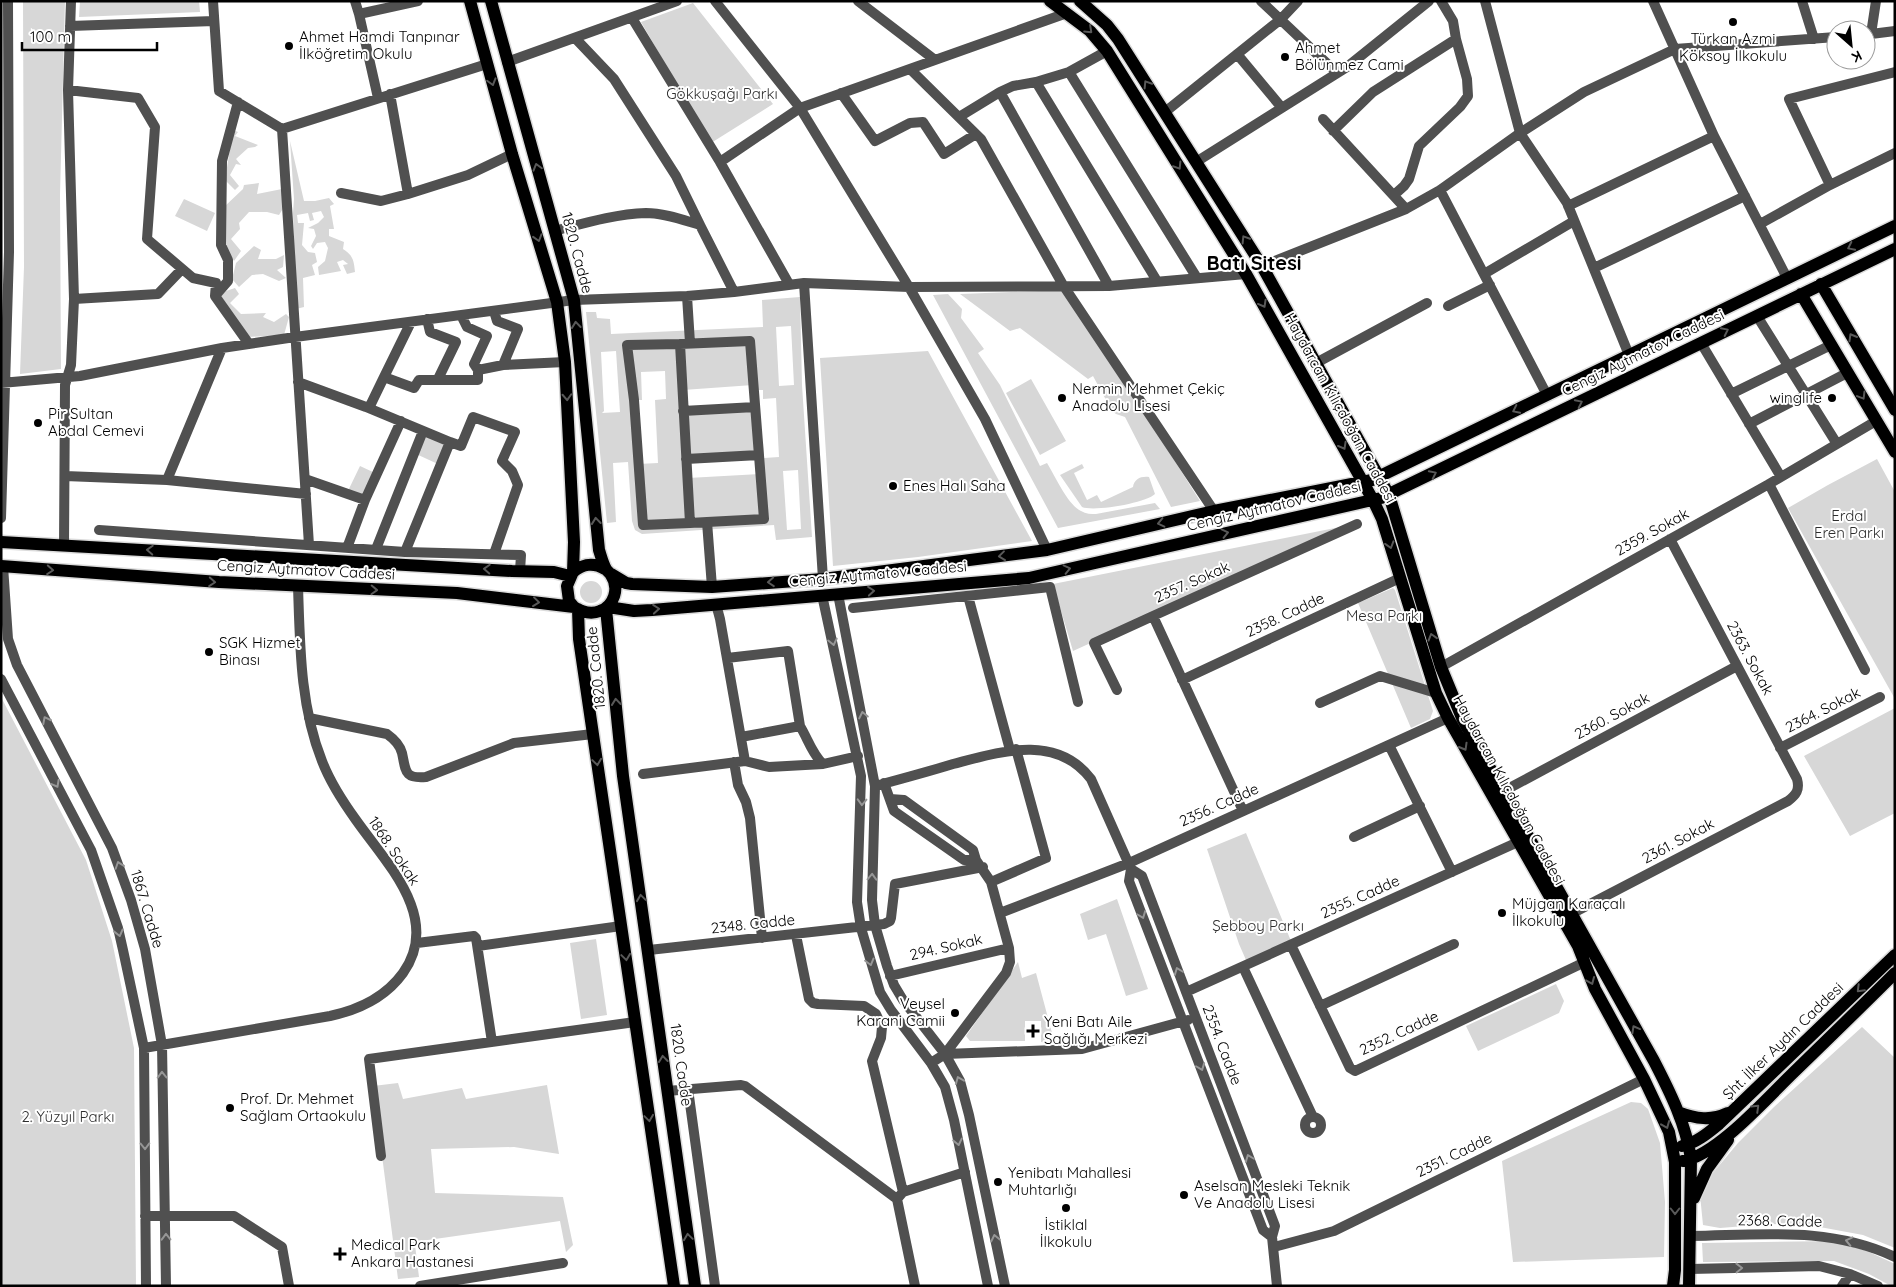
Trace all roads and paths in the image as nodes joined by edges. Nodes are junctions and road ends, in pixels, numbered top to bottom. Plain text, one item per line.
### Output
1 (8, 1) edge
2 (71, 1) edge
3 (213, 1) edge
4 (356, 1) edge
5 (418, 1) edge
6 (470, 1) edge
7 (490, 1) edge
8 (677, 1) edge
9 (715, 1) edge
10 (858, 1) edge
11 (1050, 1) edge
12 (1261, 1) edge
13 (1298, 1) edge
14 (1430, 1) edge
15 (1441, 1) edge
16 (1653, 1) edge
17 (1802, 1) edge
18 (1876, 1) edge
19 (1084, 2) edge
20 (1487, 3) edge
21 (1067, 13) junction
22 (359, 14) junction
23 (632, 18) junction
24 (1281, 19) junction
25 (1872, 20) edge
26 (214, 21) junction
27 (70, 26) junction
28 (4, 30) edge
29 (1895, 31) edge
30 (1876, 34) edge
31 (574, 38) junction
32 (1456, 38) junction
33 (1826, 38) edge
34 (1814, 39) junction
35 (1675, 49) junction
36 (1107, 51) junction
37 (1237, 54) junction
38 (935, 60) junction
39 (508, 62) junction
40 (487, 64) junction
41 (910, 69) junction
42 (1069, 72) junction
43 (1895, 72) edge
44 (1337, 73) junction
45 (1036, 82) junction
46 (68, 90) junction
47 (1000, 92) junction
48 (841, 93) junction
49 (390, 94) junction
50 (378, 98) junction
51 (238, 102) junction
52 (800, 108) junction
53 (1282, 108) junction
54 (1165, 112) junction
55 (959, 117) junction
56 (1323, 119) dead end
57 (282, 129) junction
58 (1333, 131) junction
59 (1520, 133) junction
60 (976, 134) junction
61 (1714, 136) junction
62 (1895, 153) edge
63 (512, 154) junction
64 (720, 162) junction
65 (1196, 162) junction
66 (1830, 185) junction
67 (1440, 190) junction
68 (341, 194) dead end
69 (408, 194) junction
70 (1394, 195) junction
71 (1745, 196) junction
72 (1568, 206) junction
73 (1406, 209) junction
74 (1574, 221) junction
75 (700, 224) junction
76 (1760, 224) junction
77 (1895, 226) edge
78 (554, 231) junction
79 (1895, 248) edge
80 (5, 252) edge
81 (1262, 266) junction
82 (1594, 268) junction
83 (182, 269) junction
84 (1246, 274) junction
85 (1484, 274) junction
86 (1197, 278) junction
87 (1787, 278) junction
88 (1157, 281) junction
89 (804, 283) junction
90 (789, 284) junction
91 (1821, 284) junction
92 (1063, 285) junction
93 (1490, 285) junction
94 (1110, 286) junction
95 (909, 287) junction
96 (734, 292) junction
97 (1801, 294) junction
98 (215, 296) junction
99 (687, 296) junction
100 (74, 299) junction
101 (574, 300) junction
102 (557, 302) junction
103 (1427, 303) dead end
104 (1448, 306) dead end
105 (494, 310) junction
106 (461, 315) junction
107 (1757, 316) junction
108 (427, 320) junction
109 (411, 322) junction
110 (295, 337) junction
111 (1700, 343) junction
112 (249, 344) junction
113 (685, 344) junction
114 (1831, 345) junction
115 (222, 348) junction
116 (1629, 355) junction
117 (565, 362) junction
118 (1316, 363) junction
119 (503, 365) junction
120 (1788, 366) junction
121 (478, 370) junction
122 (1848, 373) junction
123 (68, 377) junction
124 (384, 377) junction
125 (438, 379) junction
126 (298, 382) junction
127 (3, 383) edge
128 (1731, 394) junction
129 (1806, 394) junction
130 (1547, 395) junction
131 (755, 407) junction
132 (369, 408) junction
133 (1895, 410) edge
134 (684, 411) junction
135 (401, 421) junction
136 (1876, 422) junction
137 (1749, 424) junction
138 (423, 430) junction
139 (450, 442) junction
140 (1837, 444) junction
141 (1895, 452) edge
142 (759, 455) junction
143 (686, 459) junction
144 (65, 476) junction
145 (1380, 477) junction
146 (1781, 477) junction
147 (305, 479) junction
148 (167, 480) junction
149 (1363, 482) junction
150 (1768, 484) junction
151 (306, 494) junction
152 (1389, 495) junction
153 (366, 500) junction
154 (1373, 500) junction
155 (1214, 511) junction
156 (1, 518) edge
157 (707, 522) junction
158 (690, 523) junction
159 (1357, 524) dead end
160 (99, 530) dead end
161 (1670, 539) junction
162 (1, 542) edge
163 (309, 545) junction
164 (64, 546) junction
165 (347, 548) junction
166 (376, 549) junction
167 (1048, 550) junction
168 (405, 552) junction
169 (494, 554) junction
170 (2, 566) edge
171 (520, 571) junction
172 (608, 571) junction
173 (572, 574) junction
174 (1400, 578) junction
175 (823, 579) junction
176 (298, 586) junction
177 (712, 587) junction
178 (906, 588) junction
179 (838, 594) junction
180 (822, 595) junction
181 (968, 596) junction
182 (907, 602) junction
183 (716, 604) junction
184 (576, 608) junction
185 (607, 608) junction
186 (853, 608) dead end
187 (1153, 616) junction
188 (727, 658) junction
189 (1737, 666) junction
190 (1442, 667) junction
191 (1865, 670) dead end
192 (1, 679) edge
193 (1182, 680) junction
194 (1117, 690) dead end
195 (1436, 693) junction
196 (1880, 698) dead end
197 (1078, 702) dead end
198 (1320, 703) dead end
199 (309, 718) junction
200 (1448, 718) junction
201 (800, 726) junction
202 (593, 734) junction
203 (741, 737) junction
204 (1389, 745) junction
205 (1780, 748) junction
206 (1013, 750) junction
207 (858, 756) junction
208 (745, 761) junction
209 (734, 762) junction
210 (823, 764) junction
211 (643, 774) dead end
212 (880, 785) junction
213 (1502, 792) junction
214 (1798, 792) joint
215 (1420, 806) junction
216 (1243, 811) junction
217 (1354, 837) dead end
218 (1518, 842) junction
219 (979, 863) junction
220 (1130, 866) junction
221 (1452, 872) junction
222 (991, 882) junction
223 (1000, 913) junction
224 (1571, 914) junction
225 (876, 925) junction
226 (621, 926) junction
227 (861, 928) junction
228 (796, 935) junction
229 (762, 938) junction
230 (417, 943) junction
231 (1454, 944) dead end
232 (1291, 945) junction
233 (478, 946) junction
234 (1009, 948) junction
235 (649, 950) junction
236 (1895, 955) edge
237 (1585, 962) junction
238 (1243, 967) junction
239 (1895, 973) edge
240 (890, 976) junction
241 (1186, 992) junction
242 (1320, 1006) junction
243 (1196, 1016) junction
244 (1183, 1021) junction
245 (635, 1022) junction
246 (492, 1042) junction
247 (162, 1044) junction
248 (938, 1044) junction
249 (144, 1048) junction
250 (924, 1054) junction
251 (945, 1054) junction
252 (932, 1064) junction
253 (1659, 1071) junction
254 (1644, 1079) junction
255 (688, 1089) junction
256 (668, 1091) junction
257 (1733, 1111) junction
258 (1678, 1112) junction
259 (1313, 1117) dead end
260 (1742, 1122) junction
261 (1689, 1144) junction
262 (1672, 1148) junction
263 (380, 1156) dead end
264 (1691, 1159) junction
265 (1674, 1162) junction
266 (965, 1172) junction
267 (900, 1196) junction
268 (1691, 1205) junction
269 (165, 1215) junction
270 (145, 1216) junction
271 (1691, 1236) junction
272 (1273, 1242) junction
273 (1895, 1257) edge
274 (563, 1263) dead end
275 (1690, 1269) junction
276 (1850, 1274) junction
277 (146, 1286) edge
278 (166, 1286) edge
279 (289, 1286) edge
280 (420, 1286) edge
281 (674, 1286) edge
282 (695, 1286) edge
283 (715, 1286) edge
284 (915, 1286) edge
285 (988, 1286) edge
286 (1005, 1286) edge
287 (1277, 1286) edge
288 (1673, 1286) edge
289 (1689, 1286) edge
290 (1842, 1286) edge
291 (1878, 1286) edge

1 - 28 street
2 - 27 street
3 - 26 street
4 - 22 street
5 - 22 street
6 - 40 main road, 1820. Cadde
7 - 39 main road, 1820. Cadde
8 - 23 street
9 - 52 street
10 - 38 street
11 - 21 main road, Haydarcan Kılıçdoğan Caddesi
12 - 24 street
13 - 24 street
14 - 44 street
15 - 32 street
16 - 35 street
17 - 34 street
18 - 25 street
54 -> 19 main road, Haydarcan Kılıçdoğan Caddesi
20 - 59 street
21 -> 36 main road, Haydarcan Kılıçdoğan Caddesi
21 - 38 street
22 - 50 street
23 - 31 street
23 - 64 street
24 - 37 street
24 - 44 street
26 - 27 street
26 - 51 street
27 - 46 street
28 - 80 street
29 - 30 street
31 - 39 street
31 - 75 street
32 - 58 street
32 - 70 street
33 - 34 street
34 - 35 street
35 - 59 street
35 - 61 street
36 - 42 street
36 -> 84 main road, Haydarcan Kılıçdoğan Caddesi
37 - 53 street
37 - 54 street
38 - 41 street
78 -> 39 main road, 1820. Cadde
40 - 49 street
40 -> 63 main road, 1820. Cadde
41 - 48 street
41 - 55 street
42 - 45 street
42 - 86 street
43 - 66 street
44 - 53 street
45 - 47 street
45 - 88 street
46 - 83 street
46 - 100 street
47 - 55 street
47 - 94 street
48 - 52 street
48 - 60 street
49 - 50 street
49 - 69 street
50 - 57 street
51 - 57 street
51 - 98 street
52 - 64 street
52 - 95 street
53 - 65 street
54 - 65 main road, Haydarcan Kılıçdoğan Caddesi
55 - 60 street
56 - 58 street
57 - 110 street
58 - 70 street
59 - 67 street
59 - 72 street
60 - 92 street
61 - 71 street
61 - 72 street
62 - 66 street
63 - 69 street
63 -> 102 main road, 1820. Cadde
64 - 90 street
81 -> 65 main road, Haydarcan Kılıçdoğan Caddesi
66 - 76 street
67 - 73 street
67 - 85 street
68 - 69 street
70 - 73 street
71 - 76 street
71 - 82 street
72 - 74 street
73 - 81 street
74 - 82 street
74 - 85 street
75 - 78 street
75 - 96 street
76 - 87 street
77 -> 87 main road, Cengiz Aytmatov Caddesi
78 - 101 main road, 1820. Cadde
79 - 91 main road, Cengiz Aytmatov Caddesi
80 - 127 street
81 - 84 main road
81 - 118 main road, Haydarcan Kılıçdoğan Caddesi
82 - 116 street
83 - 98 street
83 - 100 street
84 - 86 street
84 -> 149 main road, Haydarcan Kılıçdoğan Caddesi
85 - 93 street
86 - 88 street
87 - 116 main road, Cengiz Aytmatov Caddesi
88 - 94 street
89 - 90 street
89 - 95 street
89 - 175 street
90 - 96 street
91 - 97 main road, Cengiz Aytmatov Caddesi
133 -> 91 main road
92 - 94 street
92 - 95 street
92 - 155 street
93 - 104 street
93 - 130 street
95 - 167 street
96 - 99 street
97 - 107 main road, Cengiz Aytmatov Caddesi
97 - 114 main road
98 - 112 street
99 - 101 street
99 - 113 street
100 - 123 street
101 - 102 street
172 -> 101 main road, 1820. Cadde
102 - 105 street
102 - 117 main road, 1820. Cadde
103 - 118 street
105 - 106 street
105 - 119 street
106 - 108 street
106 - 121 street
111 -> 107 main road, Cengiz Aytmatov Caddesi
107 - 120 street
108 - 109 street
108 - 125 street
109 - 110 street
109 - 124 street
110 - 112 street
110 - 126 street
111 - 128 street
152 -> 111 main road, Cengiz Aytmatov Caddesi
112 - 115 street
113 - 131 street
113 - 134 street
113 - 158 street
114 - 120 street
114 - 122 main road
115 - 123 street
115 - 148 street
116 - 130 main road, Cengiz Aytmatov Caddesi
117 - 119 street
117 -> 173 main road, 1820. Cadde
118 - 145 main road, Haydarcan Kılıçdoğan Caddesi
119 - 121 street
120 - 128 street
120 - 129 street
121 - 125 street
122 - 129 street
122 -> 136 main road
123 - 127 street
123 - 144 street
124 - 125 street
124 - 132 street
126 - 132 street
126 - 147 street
127 - 156 street
128 - 137 street
129 - 137 street
129 - 140 street
130 -> 145 main road, Cengiz Aytmatov Caddesi
131 - 134 street
131 - 142 street
132 - 135 street
134 - 143 street
135 - 138 street
135 - 153 street
136 - 140 street, 2359. Sokak
136 - 141 main road
137 - 146 street
138 - 139 street
138 - 166 street
139 - 168 street
139 - 169 street
140 - 146 street, 2359. Sokak
142 - 143 street
142 - 157 street
143 - 158 street
144 - 148 street
144 - 164 street
145 - 149 main road, Cengiz Aytmatov Caddesi
145 - 152 main road, Haydarcan Kılıçdoğan Caddesi
146 - 150 street, 2359. Sokak
147 - 151 street
147 - 153 street
148 - 151 street
149 - 154 main road, Haydarcan Kılıçdoğan Caddesi
149 - 155 main road, Cengiz Aytmatov Caddesi
150 - 161 street, 2359. Sokak
150 - 191 street
151 - 163 street
152 - 154 main road, Cengiz Aytmatov Caddesi
190 -> 152 main road, Haydarcan Kılıçdoğan Caddesi
153 - 165 street
154 -> 174 main road, Haydarcan Kılıçdoğan Caddesi
178 -> 154 main road, Cengiz Aytmatov Caddesi
155 -> 167 main road, Cengiz Aytmatov Caddesi
157 - 158 street
157 - 177 street
159 - 187 street, 2357. Sokak
160 - 163 street
161 - 189 street, 2363. Sokak
161 - 190 street, 2359. Sokak
162 - 164 main road, Cengiz Aytmatov Caddesi
163 - 165 street
171 -> 164 main road, Cengiz Aytmatov Caddesi
165 - 166 street
166 - 168 street
167 -> 175 main road, Cengiz Aytmatov Caddesi
168 - 169 street
169 - 171 street
170 -> 176 main road, Cengiz Aytmatov Caddesi
247 -> 170 street, 1867. Cadde
171 - 173 main road, Cengiz Aytmatov Caddesi
172 - 173 main road, Cengiz Aytmatov Caddesi
172 - 177 main road, Cengiz Aytmatov Caddesi
172 - 185 main road, 1820. Cadde
173 - 184 main road, 1820. Cadde
174 - 193 street, 2358. Cadde
174 - 195 main road, Haydarcan Kılıçdoğan Caddesi
175 -> 177 main road, Cengiz Aytmatov Caddesi
176 -> 184 main road, Cengiz Aytmatov Caddesi
176 - 199 street, 1868. Sokak
179 -> 178 main road, Cengiz Aytmatov Caddesi
178 - 182 street
179 - 180 main road, Cengiz Aytmatov Caddesi
212 -> 179 street
180 - 183 main road, Cengiz Aytmatov Caddesi
180 -> 207 street
181 - 182 street
181 - 197 street
181 - 206 street
182 - 186 street
185 -> 183 main road, Cengiz Aytmatov Caddesi
183 - 188 street
184 - 185 main road, Cengiz Aytmatov Caddesi
184 - 202 main road, 1820. Cadde
235 -> 185 main road, 1820. Cadde
187 - 193 street, 2357. Sokak
187 - 194 street
188 - 201 street
188 - 203 street
189 - 205 street, 2363. Sokak
189 - 213 street, 2360. Sokak
190 - 213 main road, Haydarcan Kılıçdoğan Caddesi
192 -> 249 street
193 - 216 street, 2357. Sokak
195 - 198 street
195 - 200 main road, Haydarcan Kılıçdoğan Caddesi
196 - 205 street, 2364. Sokak
199 - 202 street
199 - 230 street, 1868. Sokak
200 - 204 street, 2356. Cadde
200 -> 218 main road, Haydarcan Kılıçdoğan Caddesi
201 - 203 street
201 - 210 street
202 -> 226 main road, 1820. Cadde
203 - 208 street
204 - 215 street
204 - 216 street, 2356. Cadde
205 - 214 street, 2363. Sokak
206 - 212 street, 2354. Cadde
206 - 220 street, 2354. Cadde
206 - 222 street
207 - 210 street
207 -> 227 street
208 - 209 street
208 - 210 street
209 - 211 street
209 - 229 street
212 - 219 street
225 -> 212 street
213 - 224 main road, Haydarcan Kılıçdoğan Caddesi
214 - 224 street, 2361. Sokak
215 - 217 street
215 - 221 street
216 - 220 street, 2356. Cadde
218 - 221 street, 2355. Cadde
218 - 237 main road, Haydarcan Kılıçdoğan Caddesi
219 - 222 street
219 - 225 street
220 - 223 street, 2356. Cadde
241 -> 220 street, 2354. Cadde
220 -> 244 street, 2354. Cadde
221 - 232 street, 2355. Cadde
222 - 223 street
223 - 234 street
253 -> 224 main road, Haydarcan Kılıçdoğan Caddesi
225 - 227 street, 2348. Cadde
225 - 240 street
226 - 233 street
226 -> 245 main road, 1820. Cadde
227 - 228 street, 2348. Cadde
227 -> 250 street
228 - 229 street, 2348. Cadde
228 - 267 street
229 - 235 street, 2348. Cadde
230 - 233 street
230 - 247 street, 1868. Sokak
231 - 242 street
232 - 238 street, 2355. Cadde
232 - 242 street, 2352. Cadde
233 - 246 street
234 - 240 street, 294. Sokak
234 - 251 street
256 -> 235 main road, 1820. Cadde
236 -> 257 main road, Şht. İlker Aydın Caddesi
237 - 242 street, 2352. Cadde
237 -> 254 main road, Haydarcan Kılıçdoğan Caddesi
238 - 241 street, 2355. Cadde
238 - 259 street
260 -> 239 main road, Şht. İlker Aydın Caddesi
240 - 248 street
241 - 243 street, 2354. Cadde
243 - 244 street
272 -> 243 street, 2354. Cadde
244 - 251 street
244 -> 272 street, 2354. Cadde
245 - 246 street
245 -> 281 main road, 1820. Cadde
246 - 263 street
247 - 249 street, 1868. Sokak
269 -> 247 street, 1867. Cadde
248 - 250 street
248 - 251 street
249 -> 270 street
250 - 252 street
251 - 252 street
286 -> 251 street
252 -> 266 street
253 - 254 main road
253 - 258 main road, Haydarcan Kılıçdoğan Caddesi
254 -> 262 main road, Haydarcan Kılıçdoğan Caddesi
254 - 272 street, 2351. Cadde
255 - 256 street
255 - 267 street
255 - 283 street
282 -> 256 main road, 1820. Cadde
257 - 258 main road
257 - 261 main road, Şht. İlker Aydın Caddesi
258 - 261 main road, Haydarcan Kılıçdoğan Caddesi
260 - 264 main road, Şht. İlker Aydın Caddesi
260 - 268 main road
261 - 262 main road, Şht. İlker Aydın Caddesi
261 - 264 main road, Haydarcan Kılıçdoğan Caddesi
262 - 265 main road, Haydarcan Kılıçdoğan Caddesi
264 - 265 main road
264 - 268 main road, Haydarcan Kılıçdoğan Caddesi
265 -> 288 main road, Haydarcan Kılıçdoğan Caddesi
266 - 267 street
266 - 285 street
267 - 284 street
268 - 271 main road, Haydarcan Kılıçdoğan Caddesi
269 - 270 street
278 -> 269 street, 1867. Cadde
269 - 279 street
270 - 277 street
273 -> 271 street, 2368. Cadde
271 - 275 main road, Haydarcan Kılıçdoğan Caddesi
272 - 287 street, 2354. Cadde
274 - 280 street
275 -> 276 street
275 - 289 main road, Haydarcan Kılıçdoğan Caddesi
276 - 290 street
276 - 291 street

